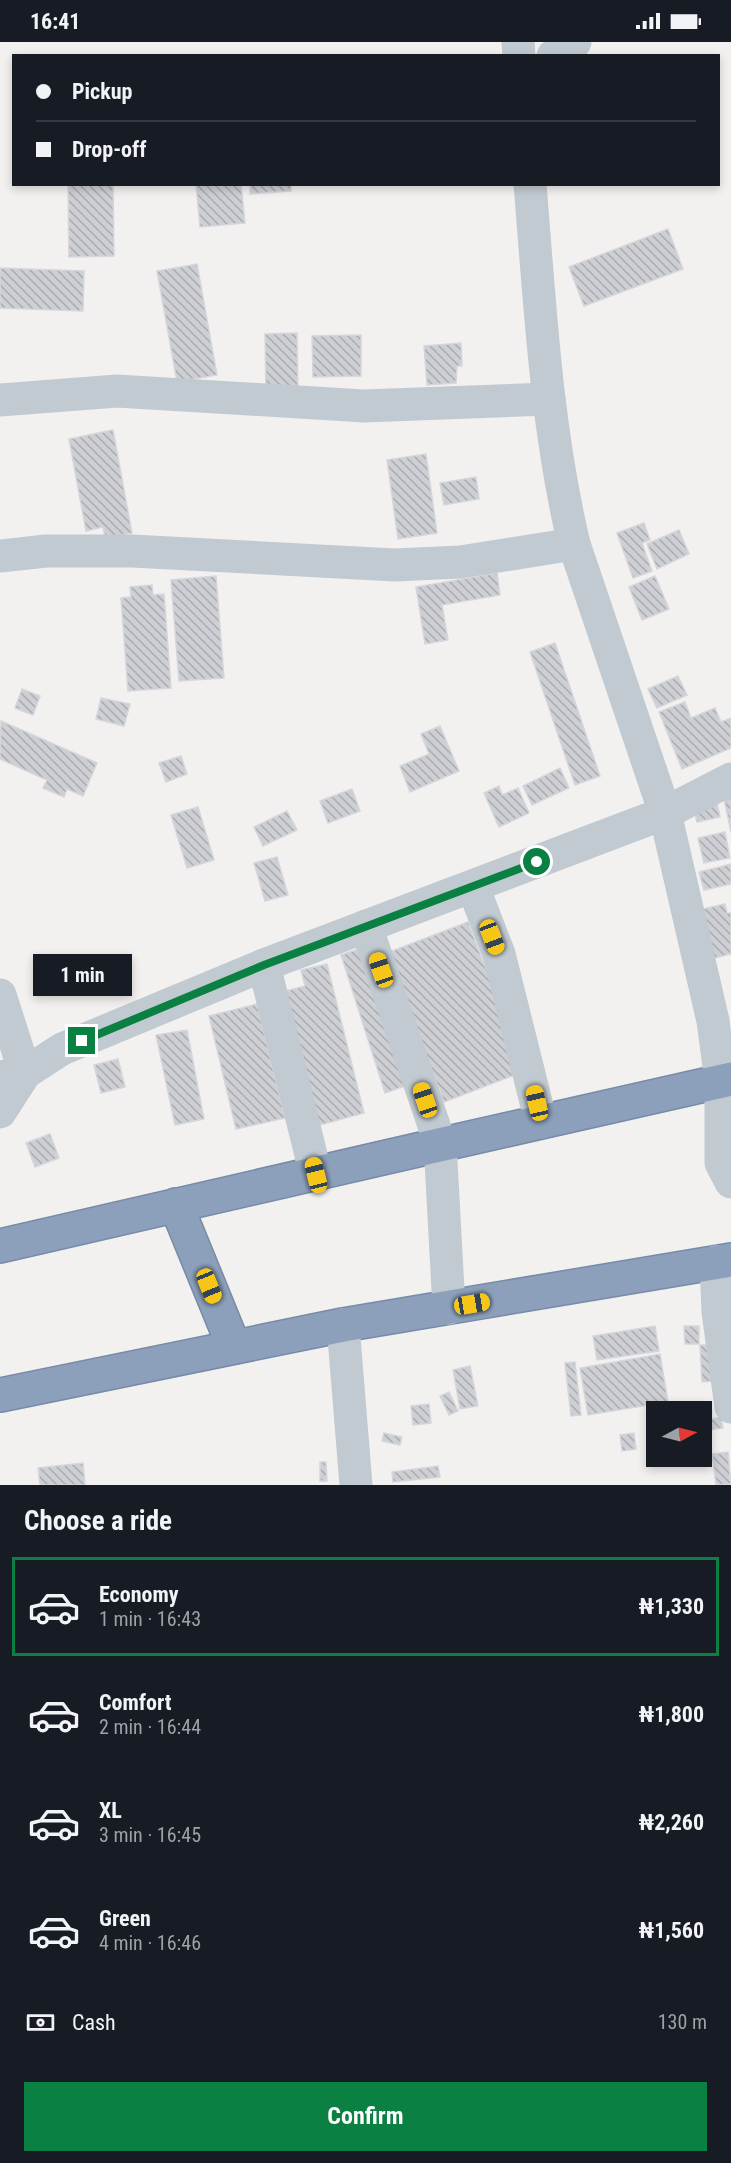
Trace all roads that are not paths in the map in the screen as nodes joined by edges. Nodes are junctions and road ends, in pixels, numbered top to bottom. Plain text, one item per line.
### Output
1 (575, 42) edge
2 (557, 54) edge
3 (530, 186) edge
4 (549, 399) junction
5 (0, 400) edge
6 (574, 544) junction
7 (0, 556) edge
8 (731, 779) edge
9 (665, 813) junction
10 (473, 886) junction
11 (366, 926) junction
12 (264, 965) junction
13 (0, 995) edge
14 (12, 1075) edge
15 (726, 1080) edge
16 (0, 1112) edge
17 (541, 1122) junction
18 (440, 1143) junction
19 (316, 1175) junction
20 (731, 1182) edge
21 (176, 1205) junction
22 (0, 1246) edge
23 (724, 1261) edge
24 (449, 1308) junction
25 (725, 1312) edge
26 (343, 1325) junction
27 (234, 1347) junction
28 (0, 1395) edge
29 (731, 1407) edge
30 (356, 1485) edge

1 - 2 street
3 - 4 street
4 - 5 street
4 - 6 street
6 - 7 street
6 - 9 street
8 - 9 street
9 - 10 street
9 - 15 street
10 - 11 street
10 - 17 street
11 - 12 street
11 - 18 street
12 - 14 street
12 - 19 street
13 - 14 street
14 - 16 street
15 - 17 highway
15 - 20 street
17 - 18 highway
18 - 19 highway
18 - 24 street
19 - 21 highway
21 - 22 highway
21 - 27 highway
23 - 24 highway
23 - 25 street
24 - 26 highway
25 - 29 street
26 - 27 highway
26 - 30 street
27 - 28 highway

